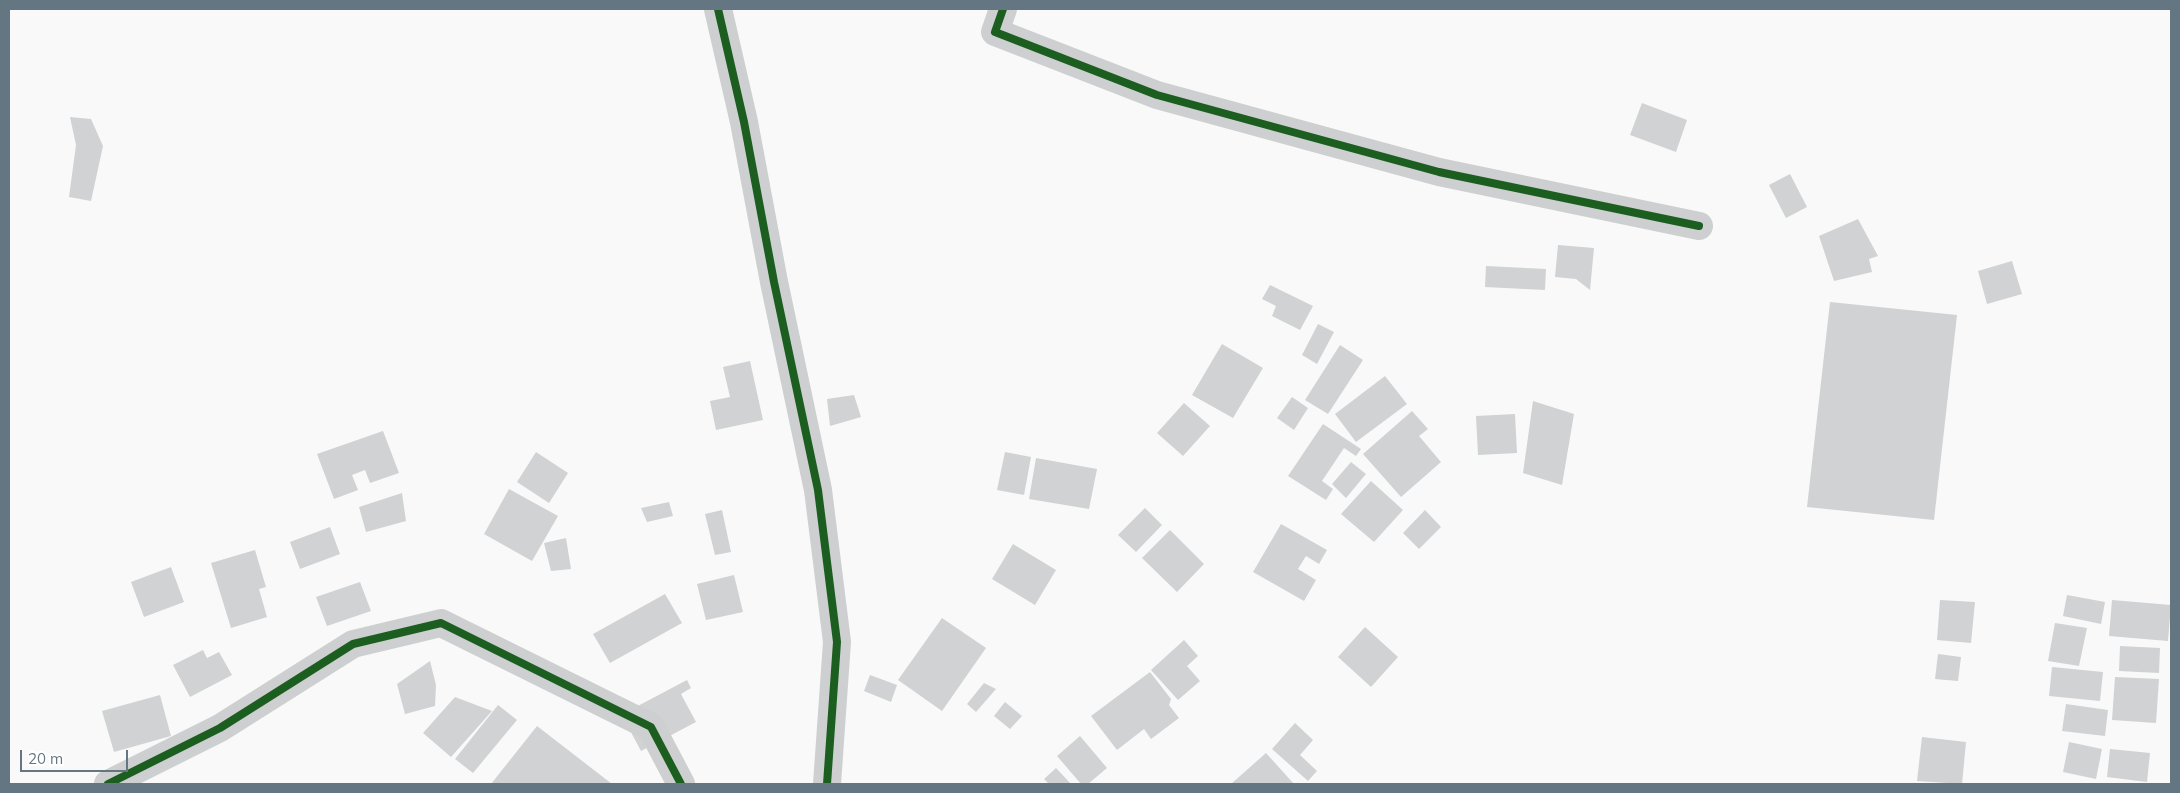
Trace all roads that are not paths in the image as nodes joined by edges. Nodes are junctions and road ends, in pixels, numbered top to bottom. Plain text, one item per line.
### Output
1 (718, 9) edge
2 (1003, 9) edge
3 (1699, 226) dead end
4 (108, 784) edge
5 (681, 784) edge
6 (828, 784) edge

1 - 6 street
2 - 3 street
4 - 5 street

